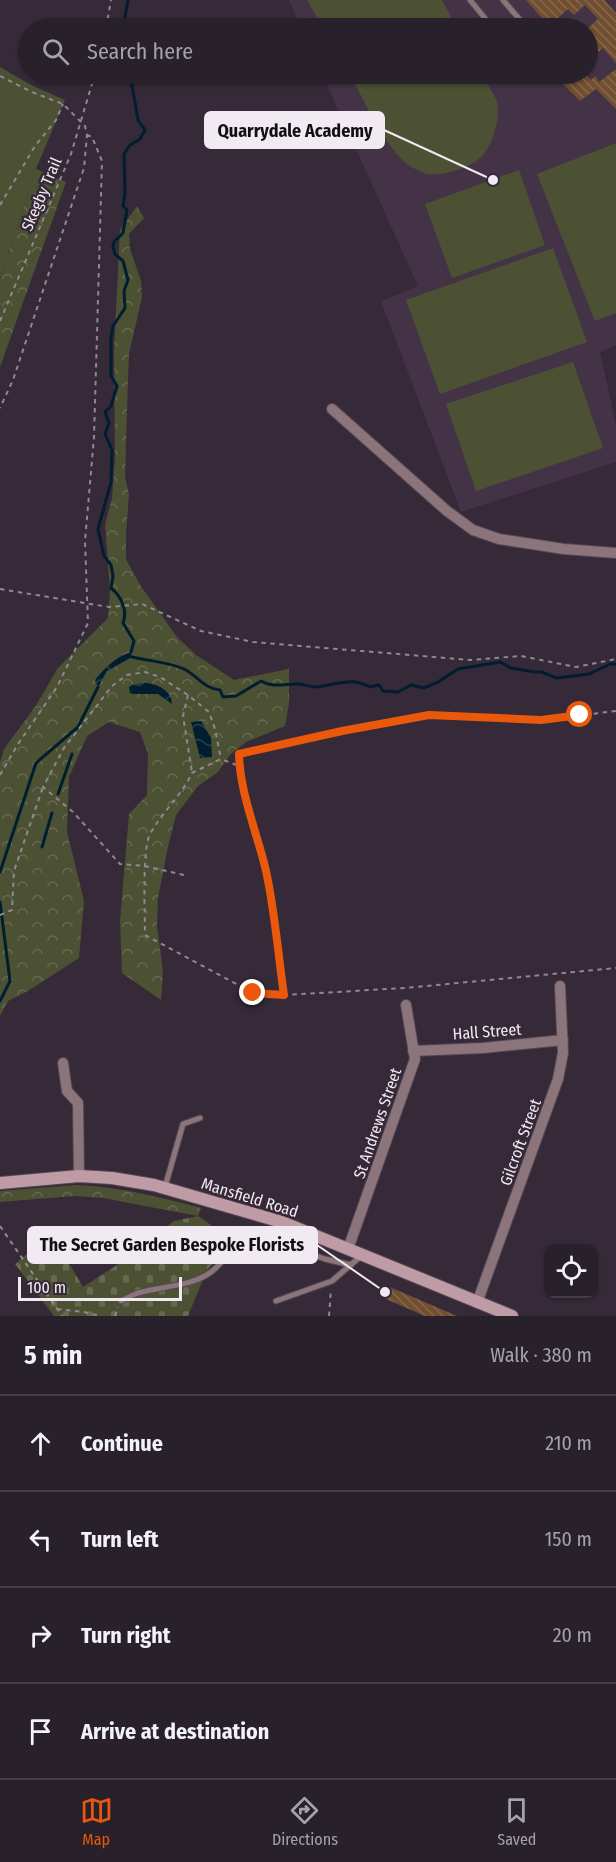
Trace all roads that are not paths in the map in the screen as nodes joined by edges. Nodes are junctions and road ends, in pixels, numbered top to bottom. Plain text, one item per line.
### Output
1 (470, 0) edge
2 (503, 0) edge
3 (485, 18) edge
4 (518, 18) edge
5 (332, 409) dead end
6 (616, 554) edge
7 (561, 986) dead end
8 (406, 1005) dead end
9 (563, 1040) junction
10 (414, 1051) junction
11 (63, 1063) dead end
12 (200, 1118) dead end
13 (79, 1176) junction
14 (0, 1183) edge
15 (165, 1188) junction
16 (348, 1249) junction
17 (362, 1255) junction
18 (351, 1265) junction
19 (121, 1301) dead end
20 (276, 1301) dead end
21 (477, 1303) junction
22 (512, 1316) edge

1 - 3 lane
2 - 4 lane
5 - 6 street
7 - 9 street, Gilcroft Street
8 - 10 street, St Andrews Street
9 - 10 street, Hall Street
9 - 21 street, Gilcroft Street
10 - 16 street, St Andrews Street
11 - 13 street
12 - 15 lane
13 - 14 main road, Mansfield Road
13 - 15 main road, Mansfield Road
15 - 16 main road, Mansfield Road
16 - 17 main road, Mansfield Road
17 - 18 lane
17 - 21 main road, Mansfield Road
18 - 19 lane
18 - 20 lane
21 - 22 main road, Mansfield Road

